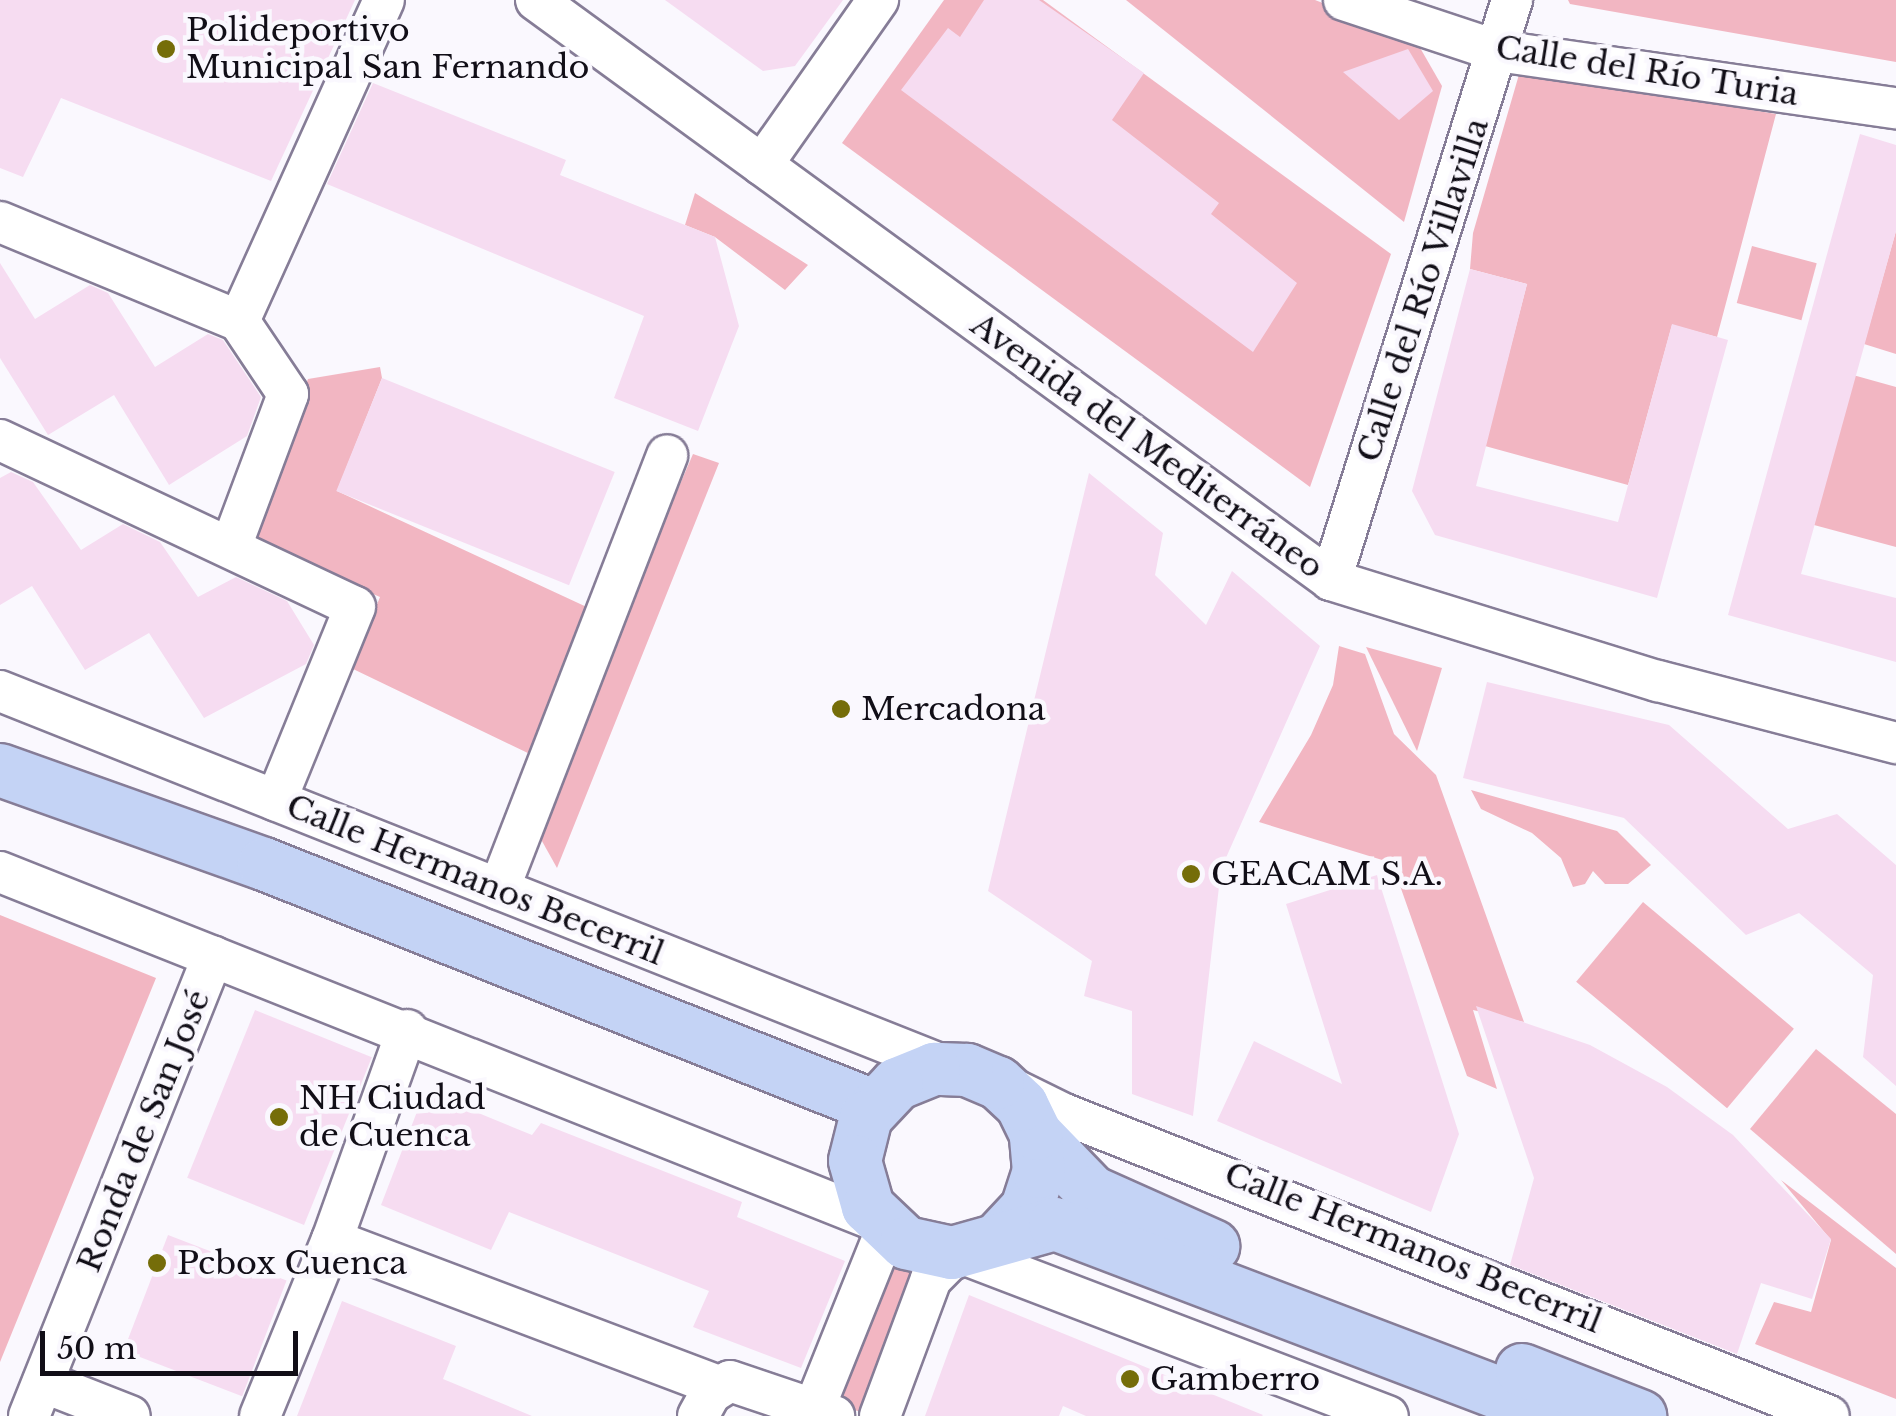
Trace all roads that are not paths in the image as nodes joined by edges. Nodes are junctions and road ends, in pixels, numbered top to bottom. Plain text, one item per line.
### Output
1 (384, 0) edge
2 (536, 0) edge
3 (878, 0) edge
4 (1344, 0) edge
5 (1512, 0) edge
6 (1498, 51) junction
7 (1896, 108) edge
8 (762, 165) junction
9 (0, 222) edge
10 (239, 321) junction
11 (0, 440) edge
12 (667, 455) dead end
13 (232, 544) junction
14 (1331, 580) junction
15 (0, 691) edge
16 (1896, 743) edge
17 (0, 770) edge
18 (0, 800) edge
19 (276, 801) junction
20 (0, 872) edge
21 (499, 889) junction
22 (214, 957) junction
23 (407, 1030) junction
24 (974, 1076) junction
25 (866, 1121) junction
26 (1036, 1134) junction
27 (882, 1225) junction
28 (332, 1240) junction
29 (979, 1244) junction
30 (36, 1399) edge
31 (708, 1401) edge
32 (824, 1413) edge
33 (130, 1416) edge
34 (260, 1416) edge
35 (880, 1416) edge
36 (1388, 1416) edge
37 (1559, 1416) edge
38 (1640, 1416) edge
39 (1829, 1416) edge

1 - 10 street
2 - 8 street, Avenida del Mediterráneo
3 - 8 street
4 - 6 street, Calle del Río Turia
5 - 6 street, Calle del Río Villavilla
6 - 7 street, Calle del Río Turia
6 - 14 street, Calle del Río Villavilla
8 - 14 street, Avenida del Mediterráneo
9 - 10 street
10 - 13 street
11 - 13 street
12 - 21 street
13 - 19 street
14 - 16 street, Avenida del Mediterráneo
15 - 19 street, Calle Hermanos Becerril
17 - 25 main road, Calle Hermanos Becerril
18 - 25 main road
19 - 21 street, Calle Hermanos Becerril
20 - 22 street
21 - 24 street, Calle Hermanos Becerril
22 - 23 street
22 - 30 street, Ronda de San José
23 - 27 street
23 - 28 street
24 - 25 main road
24 - 26 main road, Calle Hermanos Becerril
24 - 39 street, Calle Hermanos Becerril
25 - 27 main road
26 - 29 main road
26 - 38 main road, Calle Hermanos Becerril
27 - 29 main road
27 - 32 street
28 - 31 street
28 - 34 street
29 - 35 street
29 - 36 street
29 - 37 main road
30 - 33 street
31 - 32 street

